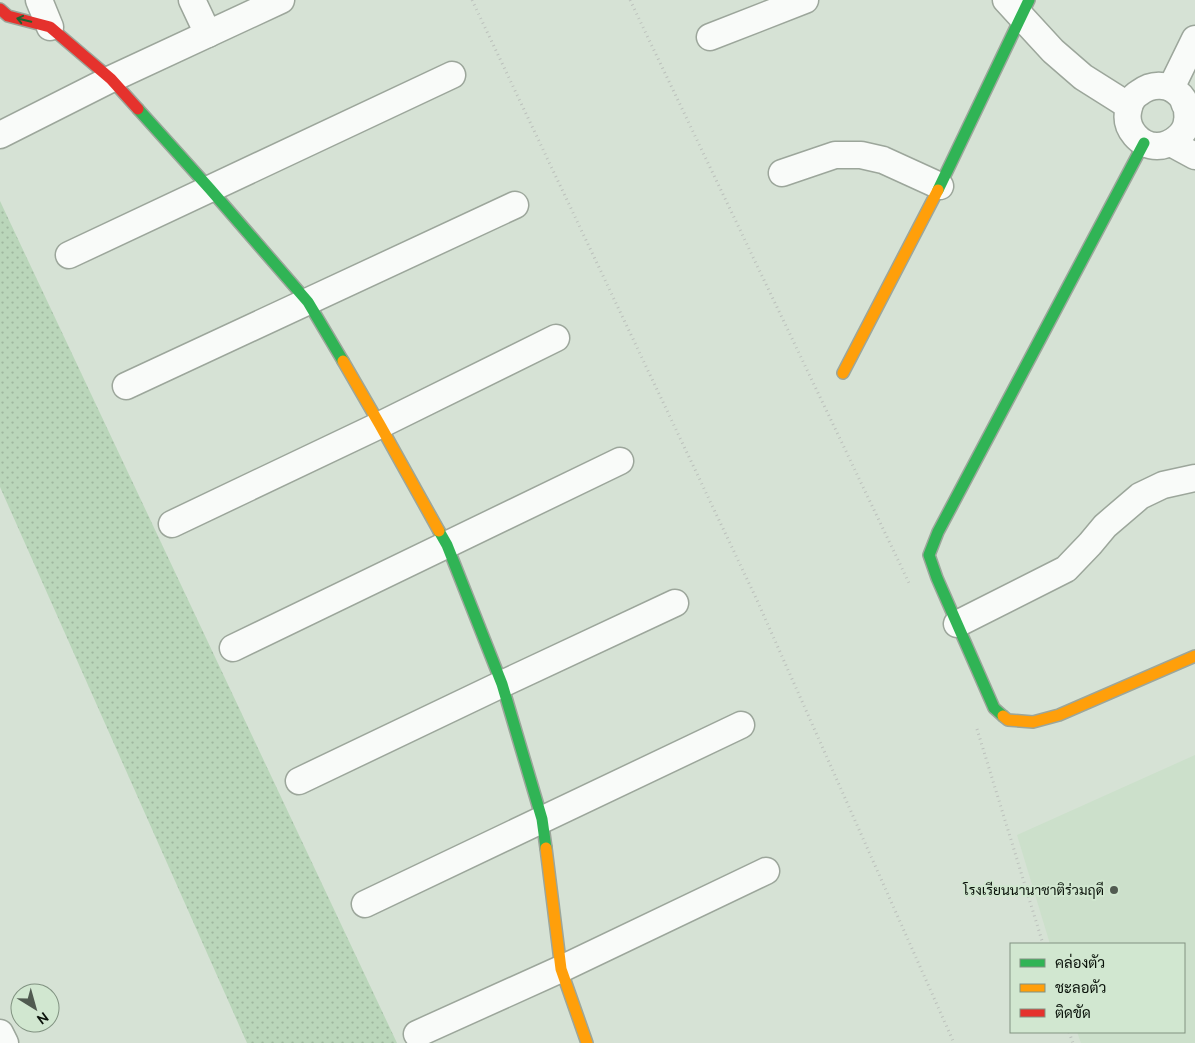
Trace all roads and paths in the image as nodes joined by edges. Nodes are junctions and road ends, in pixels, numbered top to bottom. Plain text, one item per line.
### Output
1 (39, 0) edge
2 (192, 0) edge
3 (280, 0) edge
4 (472, 0) edge
5 (630, 0) edge
6 (805, 0) edge
7 (1019, 6) edge
8 (0, 9) edge
9 (50, 27) junction
10 (208, 34) junction
11 (710, 37) dead end
12 (1195, 40) edge
13 (452, 76) dead end
14 (111, 79) junction
15 (1170, 88) junction
16 (1129, 106) junction
17 (1191, 111) edge
18 (0, 134) edge
19 (1144, 143) junction
20 (1170, 143) junction
21 (1195, 156) edge
22 (782, 172) dead end
23 (940, 186) junction
24 (210, 189) junction
25 (515, 205) dead end
26 (68, 255) dead end
27 (308, 302) junction
28 (556, 338) dead end
29 (843, 373) dead end
30 (126, 386) dead end
31 (380, 425) junction
32 (620, 461) dead end
33 (1195, 478) edge
34 (172, 524) dead end
35 (447, 545) junction
36 (913, 590) dead end
37 (675, 603) dead end
38 (957, 624) junction
39 (233, 648) dead end
40 (1195, 656) edge
41 (502, 684) junction
42 (976, 724) dead end
43 (741, 725) dead end
44 (299, 781) dead end
45 (542, 819) junction
46 (766, 871) dead end
47 (366, 904) dead end
48 (1043, 943) edge
49 (561, 969) junction
50 (0, 1033) edge
51 (417, 1034) dead end
52 (5, 1043) edge
53 (587, 1043) edge
54 (954, 1043) edge

1 - 9 street
2 - 10 street
3 - 10 street
4 - 54 path
5 - 36 path
6 - 11 street
7 - 16 street
7 - 23 street
9 -> 8 street
9 - 14 street
10 - 14 street
12 - 15 street
13 - 24 street
14 - 18 street
14 - 24 street
15 - 16 street
15 - 17 street
16 - 19 street
17 - 20 street
19 - 20 street
19 - 38 street
20 - 21 street
22 - 23 street
23 - 29 street
24 - 26 street
24 - 27 street
25 - 27 street
27 - 30 street
27 - 31 street
28 - 31 street
31 - 34 street
31 - 35 street
32 - 35 street
33 - 38 street
35 - 39 street
35 - 41 street
37 - 41 street
38 - 40 street
41 - 44 street
41 - 45 street
42 - 48 path
43 - 45 street
45 - 47 street
45 - 49 street
46 - 49 street
49 - 51 street
49 - 53 street
50 - 52 street

